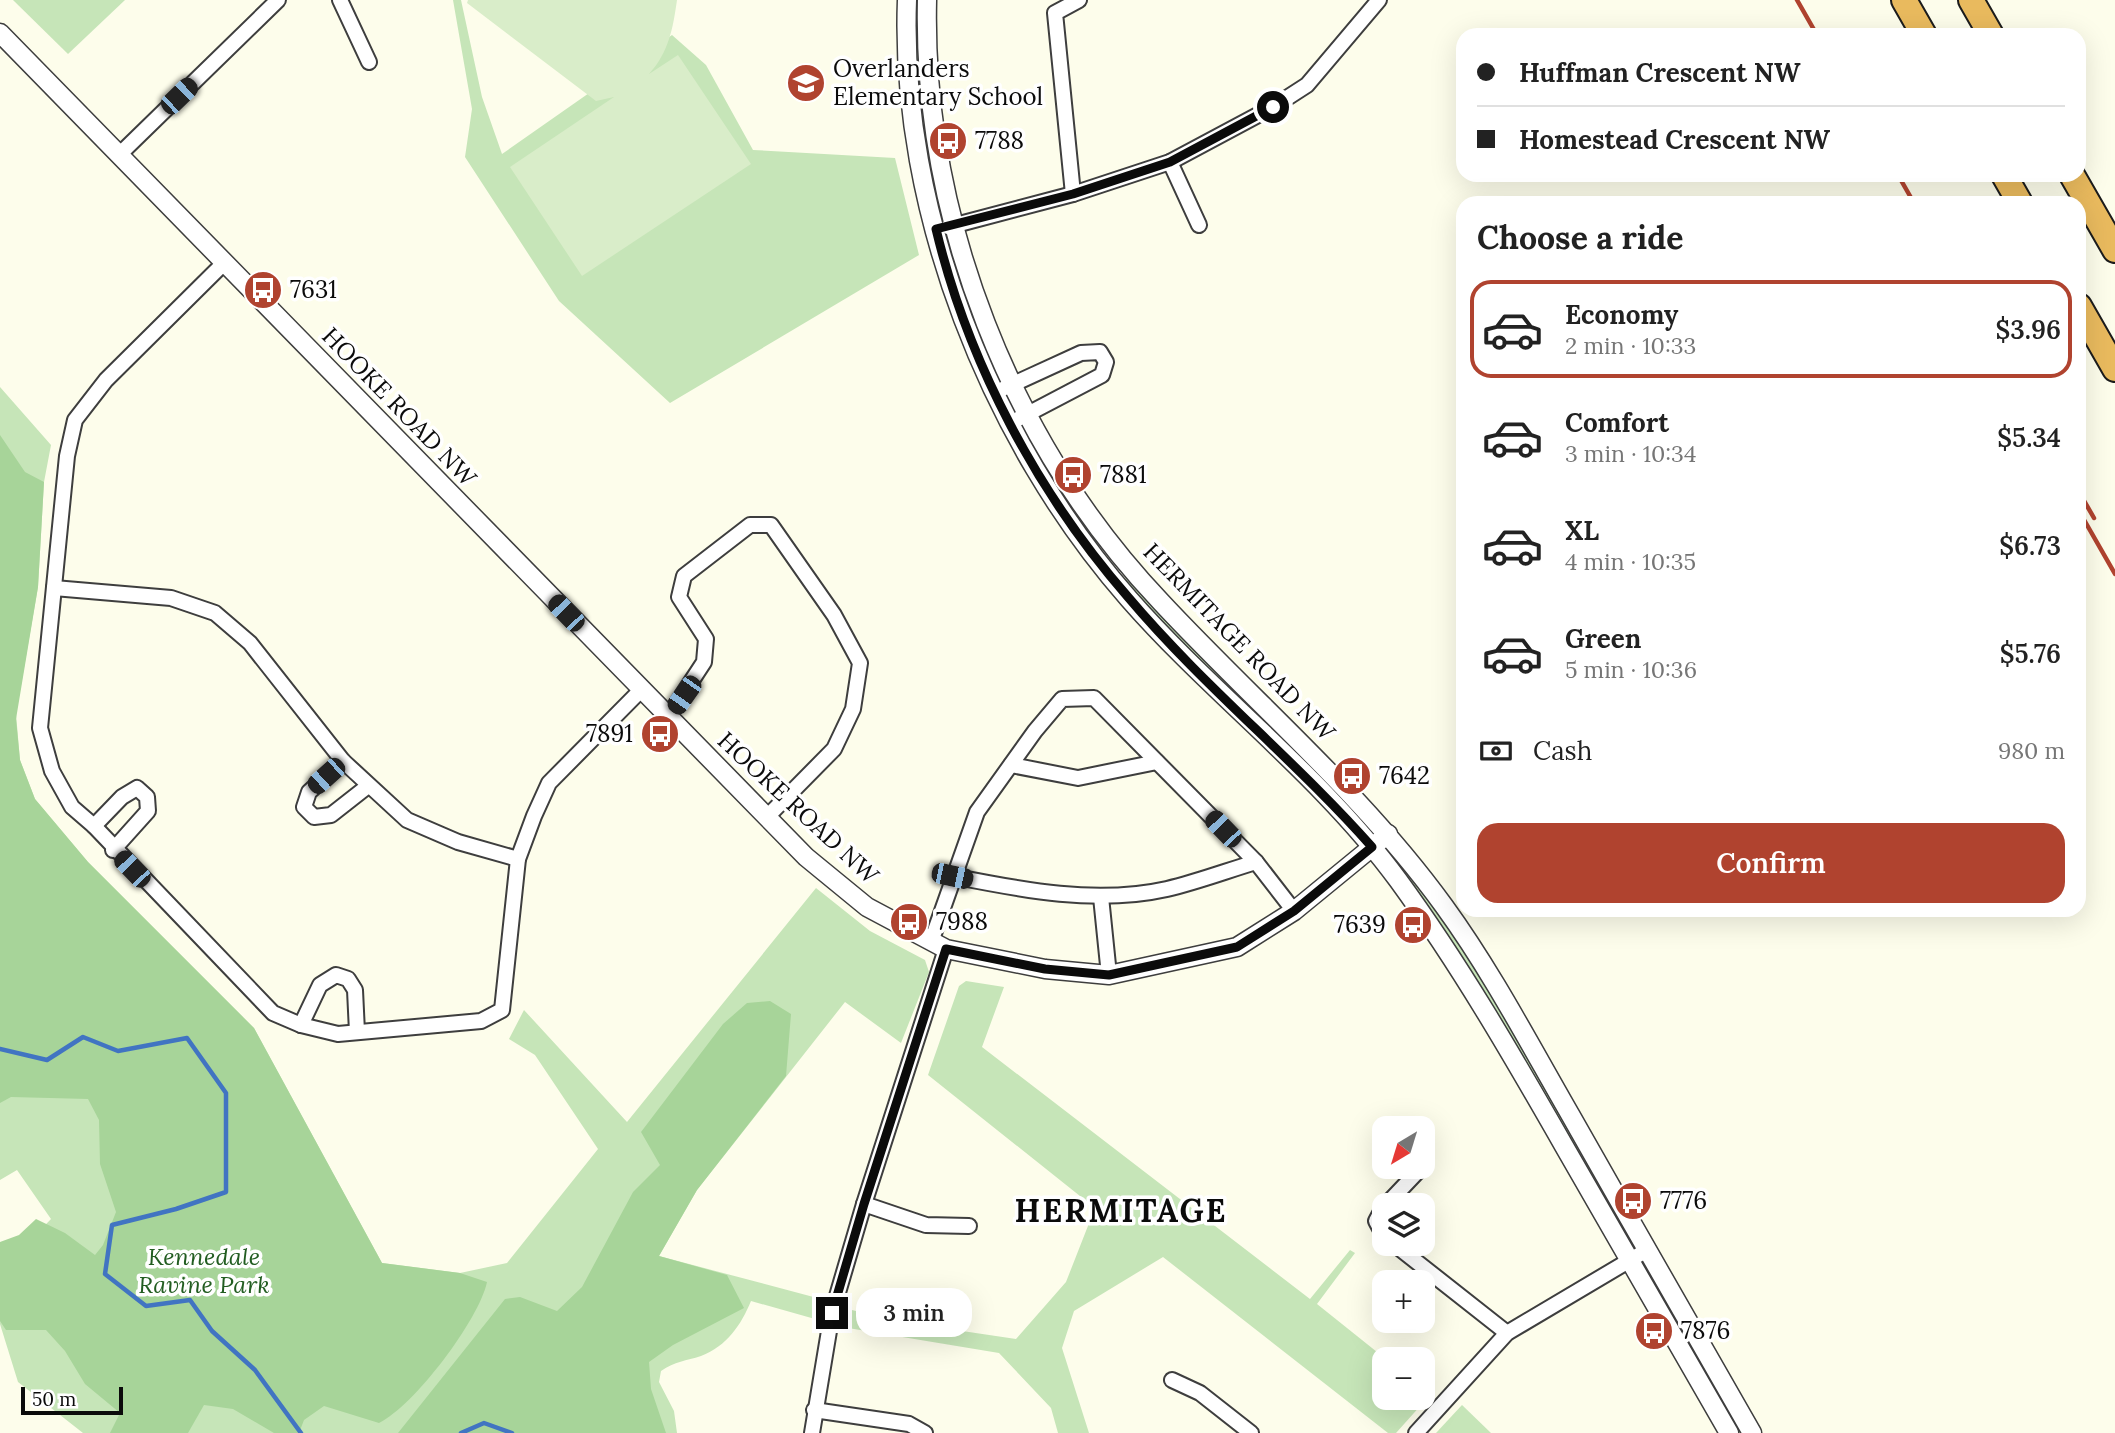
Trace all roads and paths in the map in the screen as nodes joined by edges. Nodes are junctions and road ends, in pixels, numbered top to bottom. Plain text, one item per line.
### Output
1 (278, 0) edge
2 (340, 0) edge
3 (907, 0) edge
4 (927, 0) edge
5 (1079, 0) edge
6 (1379, 0) edge
7 (1904, 0) edge
8 (1971, 0) edge
9 (1920, 28) edge
10 (1987, 28) edge
11 (0, 33) edge
12 (369, 62) dead end
13 (120, 154) junction
14 (1170, 162) junction
15 (1073, 194) junction
16 (2086, 199) edge
17 (1199, 225) dead end
18 (956, 226) junction
19 (936, 229) junction
20 (2115, 250) edge
21 (224, 263) junction
22 (2086, 318) edge
23 (2115, 369) edge
24 (1014, 385) junction
25 (996, 392) junction
26 (1019, 419) junction
27 (54, 588) junction
28 (641, 690) junction
29 (668, 717) junction
30 (344, 761) junction
31 (1157, 762) junction
32 (1011, 765) junction
33 (368, 786) junction
34 (767, 817) junction
35 (94, 826) junction
36 (1388, 834) junction
37 (1372, 847) junction
38 (113, 850) junction
39 (518, 859) junction
40 (1256, 862) junction
41 (952, 876) junction
42 (1101, 897) junction
43 (1294, 911) junction
44 (939, 945) junction
45 (1109, 975) junction
46 (301, 1025) junction
47 (357, 1032) junction
48 (1409, 1180) edge
49 (1397, 1193) edge
50 (864, 1204) junction
51 (969, 1226) dead end
52 (1647, 1250) junction
53 (1409, 1256) edge
54 (1630, 1260) junction
55 (1507, 1333) junction
56 (1172, 1380) dead end
57 (814, 1410) junction
58 (812, 1433) edge
59 (925, 1433) edge
60 (1251, 1433) edge
61 (1416, 1433) edge
62 (1729, 1433) edge
63 (1752, 1433) edge

1 - 13 street
2 - 12 street
3 - 19 street, HERMITAGE ROAD NW
4 - 18 street, HERMITAGE ROAD NW
5 - 15 street
6 - 14 street
7 - 9 highway
8 - 10 highway
11 - 13 street, HOOKE ROAD NW
13 - 21 street, HOOKE ROAD NW
14 - 15 street
14 - 17 street
15 - 18 street
16 - 20 highway
18 - 19 street
18 - 24 street, HERMITAGE ROAD NW
19 - 25 street, HERMITAGE ROAD NW
21 - 27 street
21 - 28 street, HOOKE ROAD NW
22 - 23 highway
24 - 25 street
24 - 26 street, HERMITAGE ROAD NW
24 - 26 street
25 - 26 street, HERMITAGE ROAD NW
26 - 36 street, HERMITAGE ROAD NW
26 - 37 street, HERMITAGE ROAD NW
27 - 30 street
27 - 35 street
28 - 29 street, HOOKE ROAD NW
28 - 39 street
29 - 34 street, HOOKE ROAD NW
29 - 34 street
30 - 33 street
30 - 33 street
31 - 32 street
31 - 32 street
31 - 40 street
32 - 41 street
33 - 39 street
34 - 44 street, HOOKE ROAD NW
35 - 38 street
35 - 38 street
36 - 37 street, HOOKE ROAD NW
36 - 52 street, HERMITAGE ROAD NW
37 - 43 street, HOOKE ROAD NW
37 - 54 street, HERMITAGE ROAD NW
38 - 46 street
39 - 47 street
40 - 42 street
40 - 43 street
41 - 42 street
41 - 44 street
42 - 45 street
43 - 45 street, HOOKE ROAD NW
44 - 45 street, HOOKE ROAD NW
44 - 50 street
46 - 47 street
46 - 47 street
48 - 49 street
50 - 51 street
50 - 57 street
52 - 54 street
52 - 63 street, HERMITAGE ROAD NW
53 - 55 street
54 - 55 street
54 - 62 street, HERMITAGE ROAD NW
55 - 61 street
56 - 60 street
57 - 58 street
57 - 59 street

